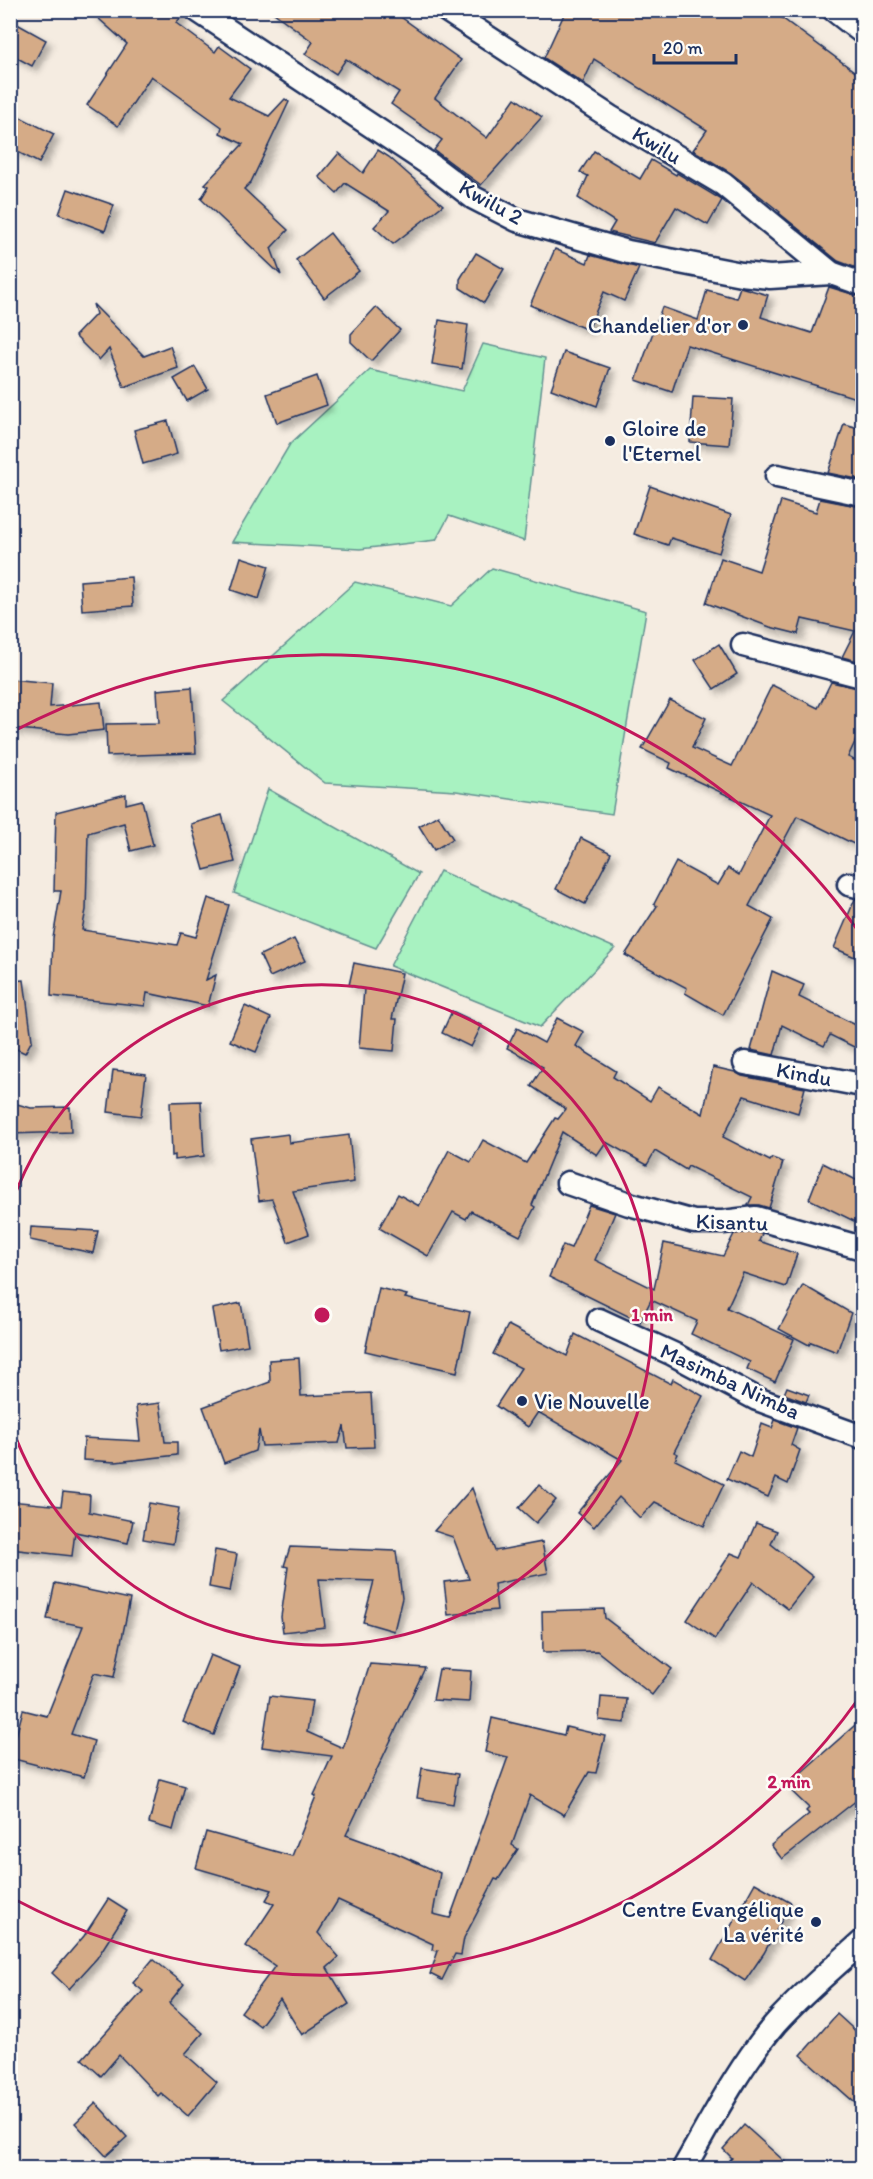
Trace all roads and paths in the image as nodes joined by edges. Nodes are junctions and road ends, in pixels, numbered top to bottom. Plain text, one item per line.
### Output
1 (197, 10) edge
2 (446, 10) edge
3 (834, 10) edge
4 (862, 32) edge
5 (831, 273) junction
6 (862, 284) edge
7 (777, 476) dead end
8 (862, 494) edge
9 (743, 645) dead end
10 (862, 676) edge
11 (745, 1063) dead end
12 (862, 1085) edge
13 (568, 1183) dead end
14 (862, 1248) edge
15 (599, 1320) dead end
16 (862, 1437) edge
17 (862, 1942) edge
18 (684, 2169) edge

1 - 5 street, Kwilu 2
2 - 5 street, Kwilu
3 - 4 street
5 - 6 street, Kwilu
7 - 8 street
9 - 10 street
11 - 12 street, Kindu
13 - 14 street, Kisantu
15 - 16 street, Masimba Nimba
17 - 18 street

